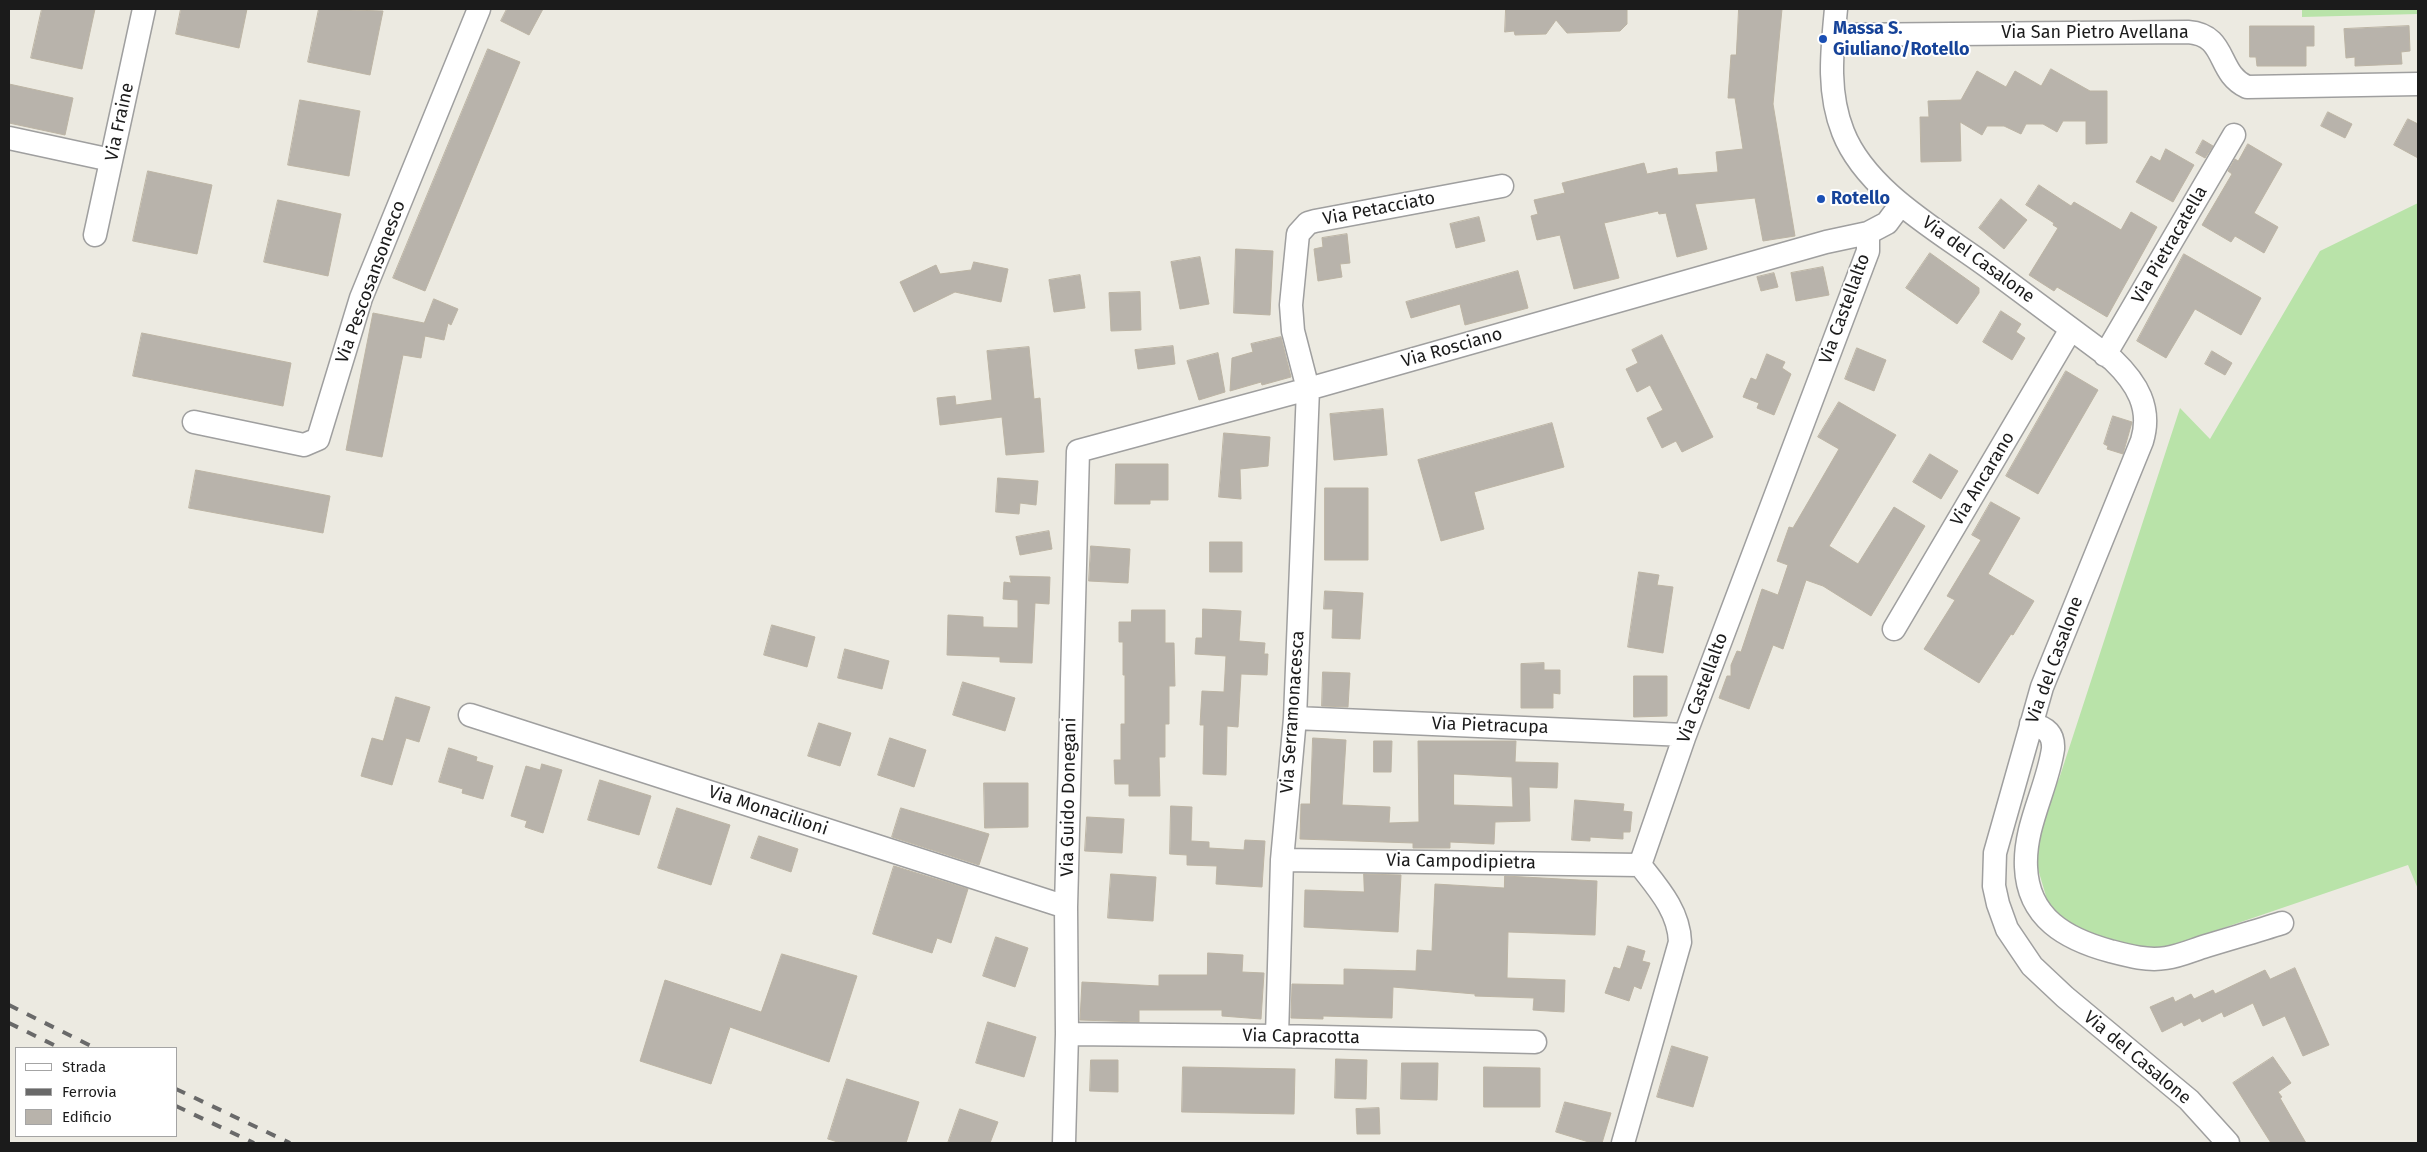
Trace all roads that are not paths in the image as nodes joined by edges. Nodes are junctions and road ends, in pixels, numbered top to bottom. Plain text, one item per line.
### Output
1 (144, 9) edge
2 (480, 9) edge
3 (1836, 9) edge
4 (1834, 35) junction
5 (2418, 84) edge
6 (2234, 135) dead end
7 (9, 138) edge
8 (112, 160) junction
9 (1502, 186) dead end
10 (1902, 204) junction
11 (1868, 233) junction
12 (95, 235) dead end
13 (2071, 329) junction
14 (2105, 355) junction
15 (1308, 388) junction
16 (194, 422) dead end
17 (1078, 450) joint
18 (1894, 629) dead end
19 (470, 715) dead end
20 (1295, 718) junction
21 (2031, 724) junction
22 (1685, 734) junction
23 (1282, 860) junction
24 (1640, 865) junction
25 (1066, 906) junction
26 (2282, 923) dead end
27 (1067, 1034) junction
28 (1276, 1036) junction
29 (1535, 1042) dead end
30 (1064, 1143) edge
31 (1623, 1143) edge
32 (2228, 1143) edge

1 - 8 street, Via Fraine
2 - 16 street, Via Pescosansonesco
3 - 4 street, Via del Casalone
4 - 5 street, Via San Pietro Avellana
4 - 10 street, Via del Casalone
6 - 14 street, Via Pietracatella
7 - 8 street
8 - 12 street, Via Fraine
9 - 15 street, Via Petacciato
10 - 11 street, Via Rosciano
10 - 13 street, Via del Casalone
11 - 15 street, Via Rosciano
11 - 22 street, Via Castellalto
13 - 14 street, Via del Casalone
13 - 18 street, Via Ancarano
14 - 21 street, Via del Casalone
15 - 17 street, Via Rosciano
15 - 20 street, Via Serramonacesca
17 - 25 street, Via Guido Donegani
19 - 25 street, Via Monacilioni
20 - 22 street, Via Pietracupa
20 - 23 street, Via Serramonacesca
21 - 26 street
21 - 32 street, Via del Casalone
22 - 24 street, Via Castellalto
23 - 24 street, Via Campodipietra
23 - 28 street, Via Serramonacesca
24 - 31 street
25 - 27 street, Via Guido Donegani
27 - 28 street, Via Capracotta
27 - 30 street, Via Guido Donegani
28 - 29 street, Via Capracotta

